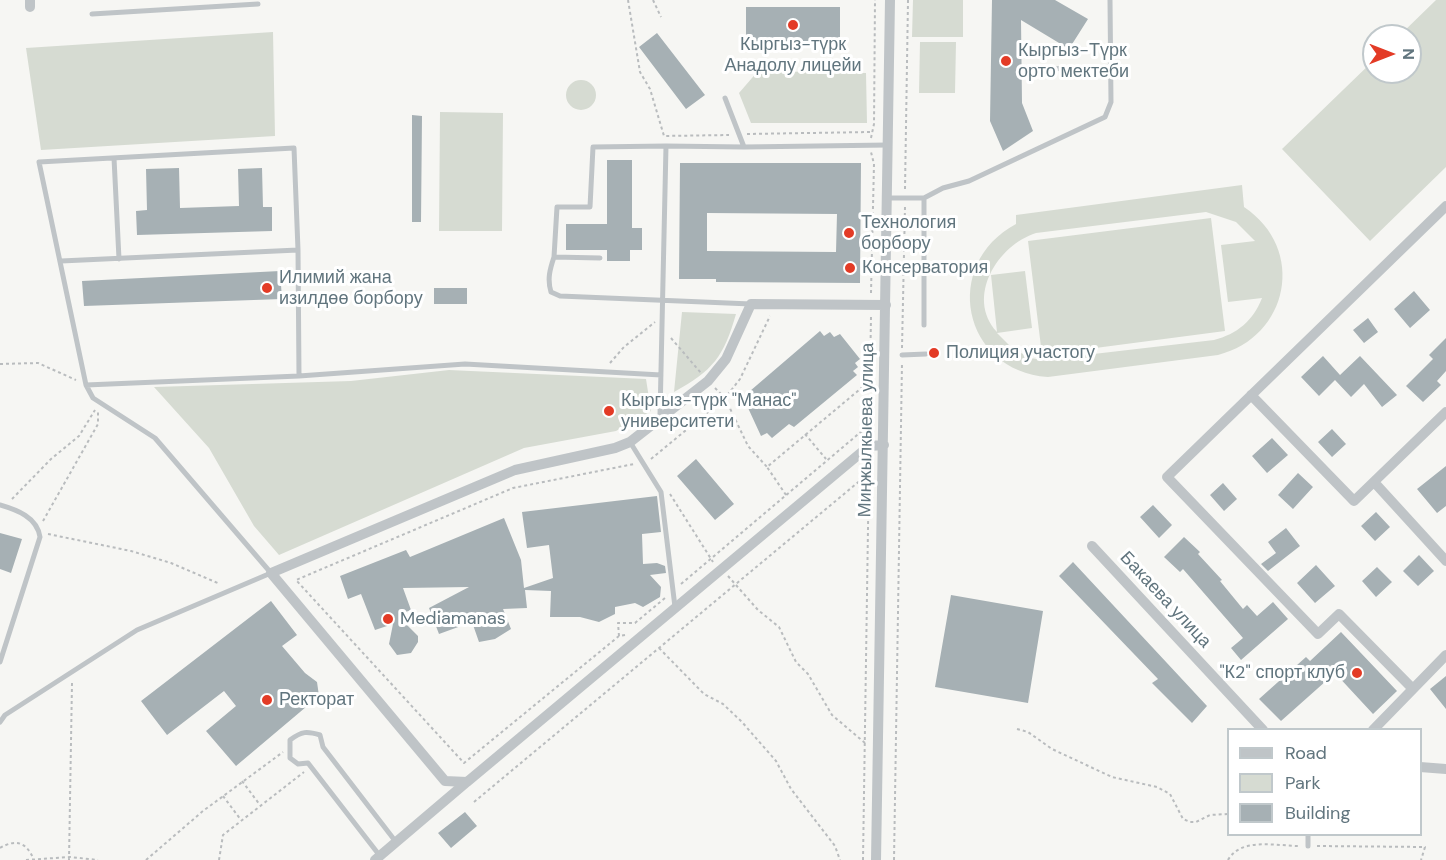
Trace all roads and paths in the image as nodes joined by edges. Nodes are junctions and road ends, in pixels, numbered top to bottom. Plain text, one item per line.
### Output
1 (628, 0) edge
2 (653, 0) edge
3 (876, 0) edge
4 (890, 0) edge
5 (908, 0) edge
6 (1110, 0) edge
7 (207, 3) edge
8 (258, 4) dead end
9 (92, 14) dead end
10 (661, 16) dead end
11 (1111, 67) junction
12 (1043, 69) dead end
13 (725, 98) dead end
14 (871, 132) junction
15 (737, 135) junction
16 (871, 145) junction
17 (888, 145) junction
18 (666, 146) junction
19 (744, 147) junction
20 (114, 158) junction
21 (888, 198) junction
22 (905, 198) junction
23 (924, 198) junction
24 (1446, 206) edge
25 (298, 250) junction
26 (554, 257) junction
27 (600, 258) dead end
28 (119, 259) junction
29 (61, 261) junction
30 (663, 300) junction
31 (751, 304) junction
32 (871, 305) junction
33 (886, 305) junction
34 (771, 314) dead end
35 (662, 317) junction
36 (924, 325) dead end
37 (663, 329) junction
38 (926, 354) dead end
39 (902, 355) junction
40 (0, 364) edge
41 (603, 372) junction
42 (661, 375) junction
43 (299, 376) junction
44 (871, 380) junction
45 (708, 381) junction
46 (87, 385) junction
47 (1251, 395) junction
48 (725, 398) junction
49 (99, 405) junction
50 (1446, 412) edge
51 (660, 415) junction
52 (869, 425) junction
53 (805, 434) junction
54 (630, 442) junction
55 (884, 445) junction
56 (869, 446) junction
57 (649, 460) dead end
58 (827, 460) junction
59 (642, 463) junction
60 (766, 467) junction
61 (869, 474) junction
62 (1374, 482) junction
63 (667, 490) dead end
64 (786, 495) junction
65 (3, 506) edge
66 (39, 532) junction
67 (1092, 546) dead end
68 (710, 558) junction
69 (1446, 561) edge
70 (721, 571) junction
71 (271, 573) junction
72 (736, 584) junction
73 (238, 587) junction
74 (673, 591) junction
75 (675, 609) junction
76 (659, 648) junction
77 (1446, 655) edge
78 (0, 662) edge
79 (72, 671) junction
80 (1412, 688) junction
81 (2, 714) edge
82 (0, 722) edge
83 (1262, 728) edge
84 (1374, 728) edge
85 (1017, 729) dead end
86 (865, 743) junction
87 (289, 748) junction
88 (311, 767) junction
89 (1422, 767) edge
90 (1446, 770) edge
91 (478, 773) junction
92 (242, 781) junction
93 (223, 795) junction
94 (474, 802) dead end
95 (260, 806) junction
96 (1227, 814) edge
97 (241, 820) junction
98 (1308, 836) edge
99 (396, 842) junction
100 (1308, 846) junction
101 (0, 848) edge
102 (378, 858) edge
103 (70, 859) edge
104 (26, 860) edge
105 (34, 860) edge
106 (99, 860) edge
107 (146, 860) edge
108 (219, 860) edge
109 (840, 860) edge
110 (863, 860) edge
111 (876, 860) edge
112 (894, 860) edge
113 (1228, 860) edge
114 (1421, 860) edge

1 - 15 path
2 - 10 path
3 - 14 path
4 - 17 street, Миңжылкыева улица
5 - 22 path
6 - 11 lane
7 - 8 lane
7 - 9 lane
11 - 12 lane
11 - 23 lane
13 - 15 lane
14 - 15 path
14 - 16 path
15 - 19 lane
16 - 17 lane
16 - 19 lane
16 - 32 path
17 - 21 street, Миңжылкыева улица
18 - 19 lane
18 - 26 lane
18 - 30 lane
20 - 25 lane
20 - 28 lane
20 - 29 lane
21 - 22 lane
21 - 33 street, Миңжылкыева улица
22 - 23 lane
22 - 39 path
23 - 36 lane
24 - 47 street
25 - 28 lane
25 - 43 lane
26 - 27 lane
26 - 30 lane
28 - 29 lane
29 - 46 lane
30 - 31 lane
30 - 35 lane
31 - 32 street
31 - 45 street
32 - 33 street
32 - 44 path
33 - 55 street, Миңжылкыева улица
34 - 48 path
35 - 37 lane
35 - 41 path
37 - 42 lane
37 - 45 path
38 - 39 lane
39 - 112 path
40 - 46 path
41 - 42 lane
41 - 43 lane
42 - 51 lane
43 - 46 lane
44 - 52 path
44 - 53 path
45 - 48 path
45 - 51 street
46 - 49 lane
47 - 62 street
47 - 80 street
48 - 57 path
48 - 60 path
49 - 65 path
49 - 66 path
49 - 71 lane
50 - 62 street
51 - 54 street
52 - 56 path
52 - 58 path
53 - 58 path
53 - 60 path
54 - 59 lane
54 - 71 street
55 - 56 street
55 - 111 street, Миңжылкыева улица
56 - 61 path
56 - 70 street
58 - 64 path
59 - 74 lane
59 - 74 path
60 - 64 path
61 - 72 path
61 - 86 path
62 - 69 street
63 - 68 path
64 - 68 path
65 - 66 lane
66 - 73 path
66 - 78 lane
67 - 83 street, Бакаева улица
68 - 70 path
68 - 74 path
70 - 72 path
70 - 75 street
71 - 73 lane
71 - 91 street
72 - 76 path
72 - 86 path
73 - 79 lane
74 - 75 lane
75 - 91 street
76 - 94 path
76 - 109 path
77 - 80 street
79 - 81 lane
79 - 103 path
80 - 84 street
81 - 82 lane
85 - 96 path
86 - 110 path
87 - 88 lane
87 - 92 path
87 - 99 lane
88 - 95 path
88 - 102 lane
89 - 90 street
91 - 99 street
92 - 93 path
92 - 95 path
93 - 97 path
93 - 107 path
95 - 97 path
97 - 108 path
98 - 100 lane
99 - 102 street
100 - 113 path
100 - 114 path
101 - 105 path
103 - 105 path
103 - 106 path
104 - 105 path

